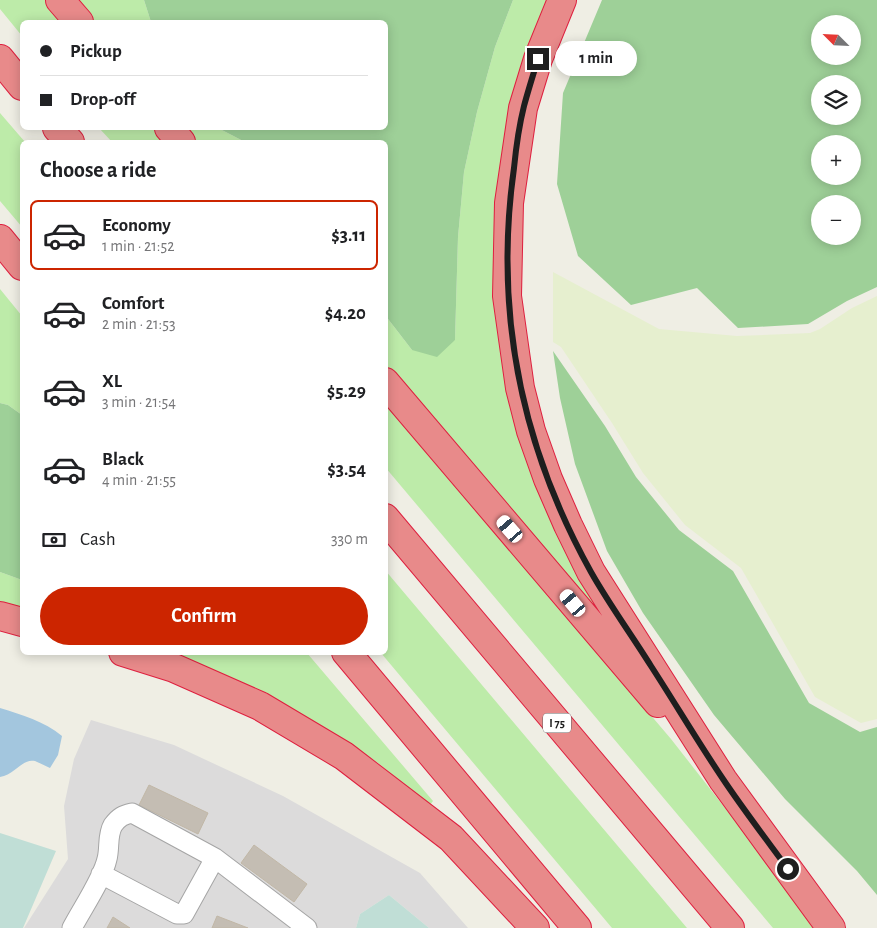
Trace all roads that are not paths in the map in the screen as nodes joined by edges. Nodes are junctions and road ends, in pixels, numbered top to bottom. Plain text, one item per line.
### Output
1 (60, 0) edge
2 (562, 0) edge
3 (77, 20) edge
4 (0, 59) edge
5 (20, 84) edge
6 (59, 130) edge
7 (171, 130) edge
8 (68, 140) edge
9 (179, 140) edge
10 (0, 239) edge
11 (20, 264) edge
12 (388, 386) edge
13 (388, 522) edge
14 (0, 616) edge
15 (20, 621) edge
16 (133, 655) edge
17 (349, 655) edge
18 (723, 780) junction
19 (215, 858) junction
20 (101, 874) junction
21 (72, 928) edge
22 (307, 928) edge
23 (535, 928) edge
24 (577, 928) edge
25 (730, 928) edge
26 (831, 928) edge

1 - 3 highway
2 - 18 highway
4 - 5 highway
6 - 8 highway
7 - 9 highway
10 - 11 highway
12 - 18 highway
13 - 25 highway, I 75
14 - 15 highway
16 - 23 highway
17 - 24 highway
18 - 26 highway
19 - 20 street
19 - 20 street
19 - 22 street
20 - 21 street

